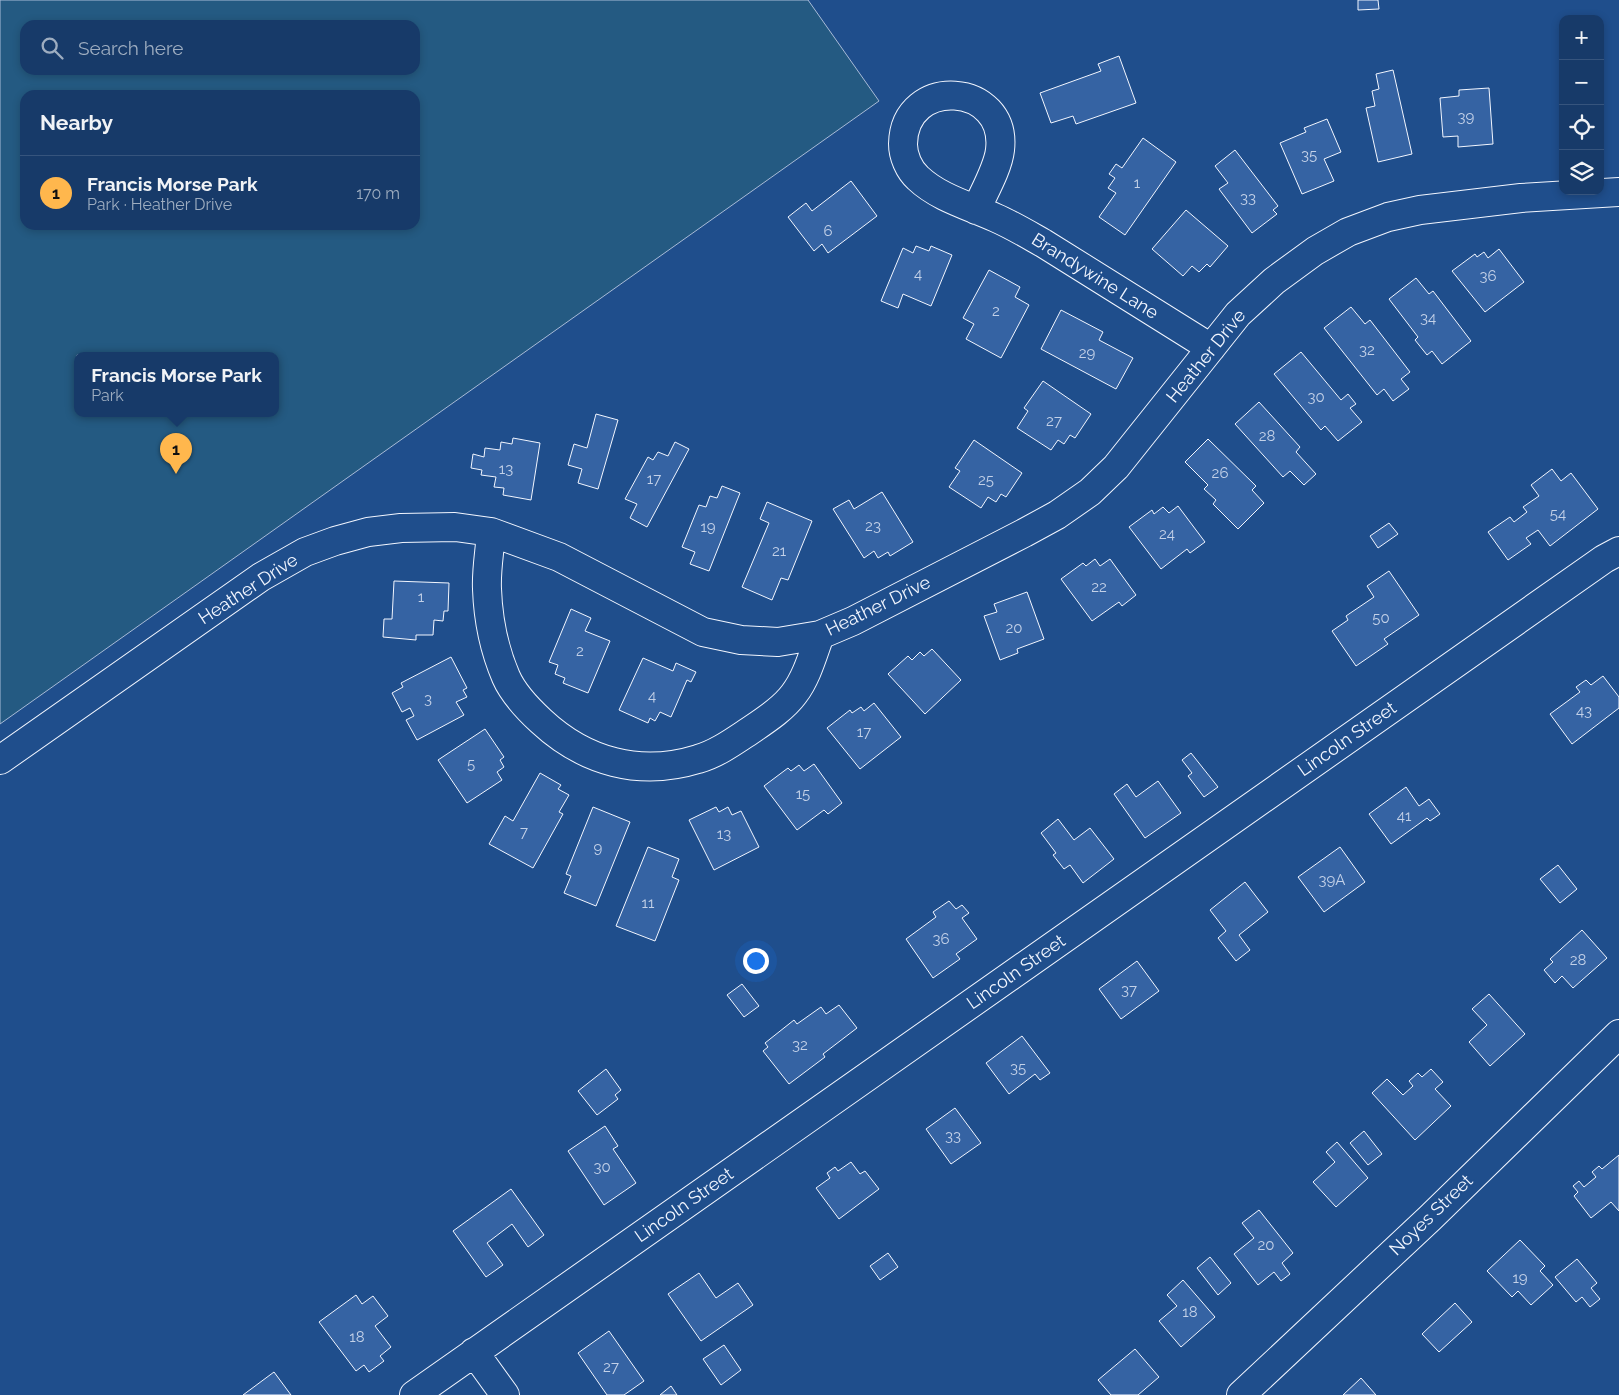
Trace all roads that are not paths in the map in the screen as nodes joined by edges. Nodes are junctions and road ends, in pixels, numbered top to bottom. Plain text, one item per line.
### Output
1 (1619, 192) edge
2 (976, 210) dead end
3 (1211, 348) junction
4 (491, 532) junction
5 (1619, 551) edge
6 (820, 635) junction
7 (0, 760) edge
8 (1619, 1034) edge
9 (474, 1352) junction
10 (414, 1395) edge
11 (505, 1395) edge
12 (1241, 1395) edge

1 - 3 street, Heather Drive
2 - 3 street, Brandywine Lane
3 - 6 street, Heather Drive
4 - 6 street, Heather Drive
4 - 6 street
4 - 7 street, Heather Drive
5 - 9 street, Lincoln Street
8 - 12 street, Noyes Street
9 - 10 street, Lincoln Street
9 - 11 street

